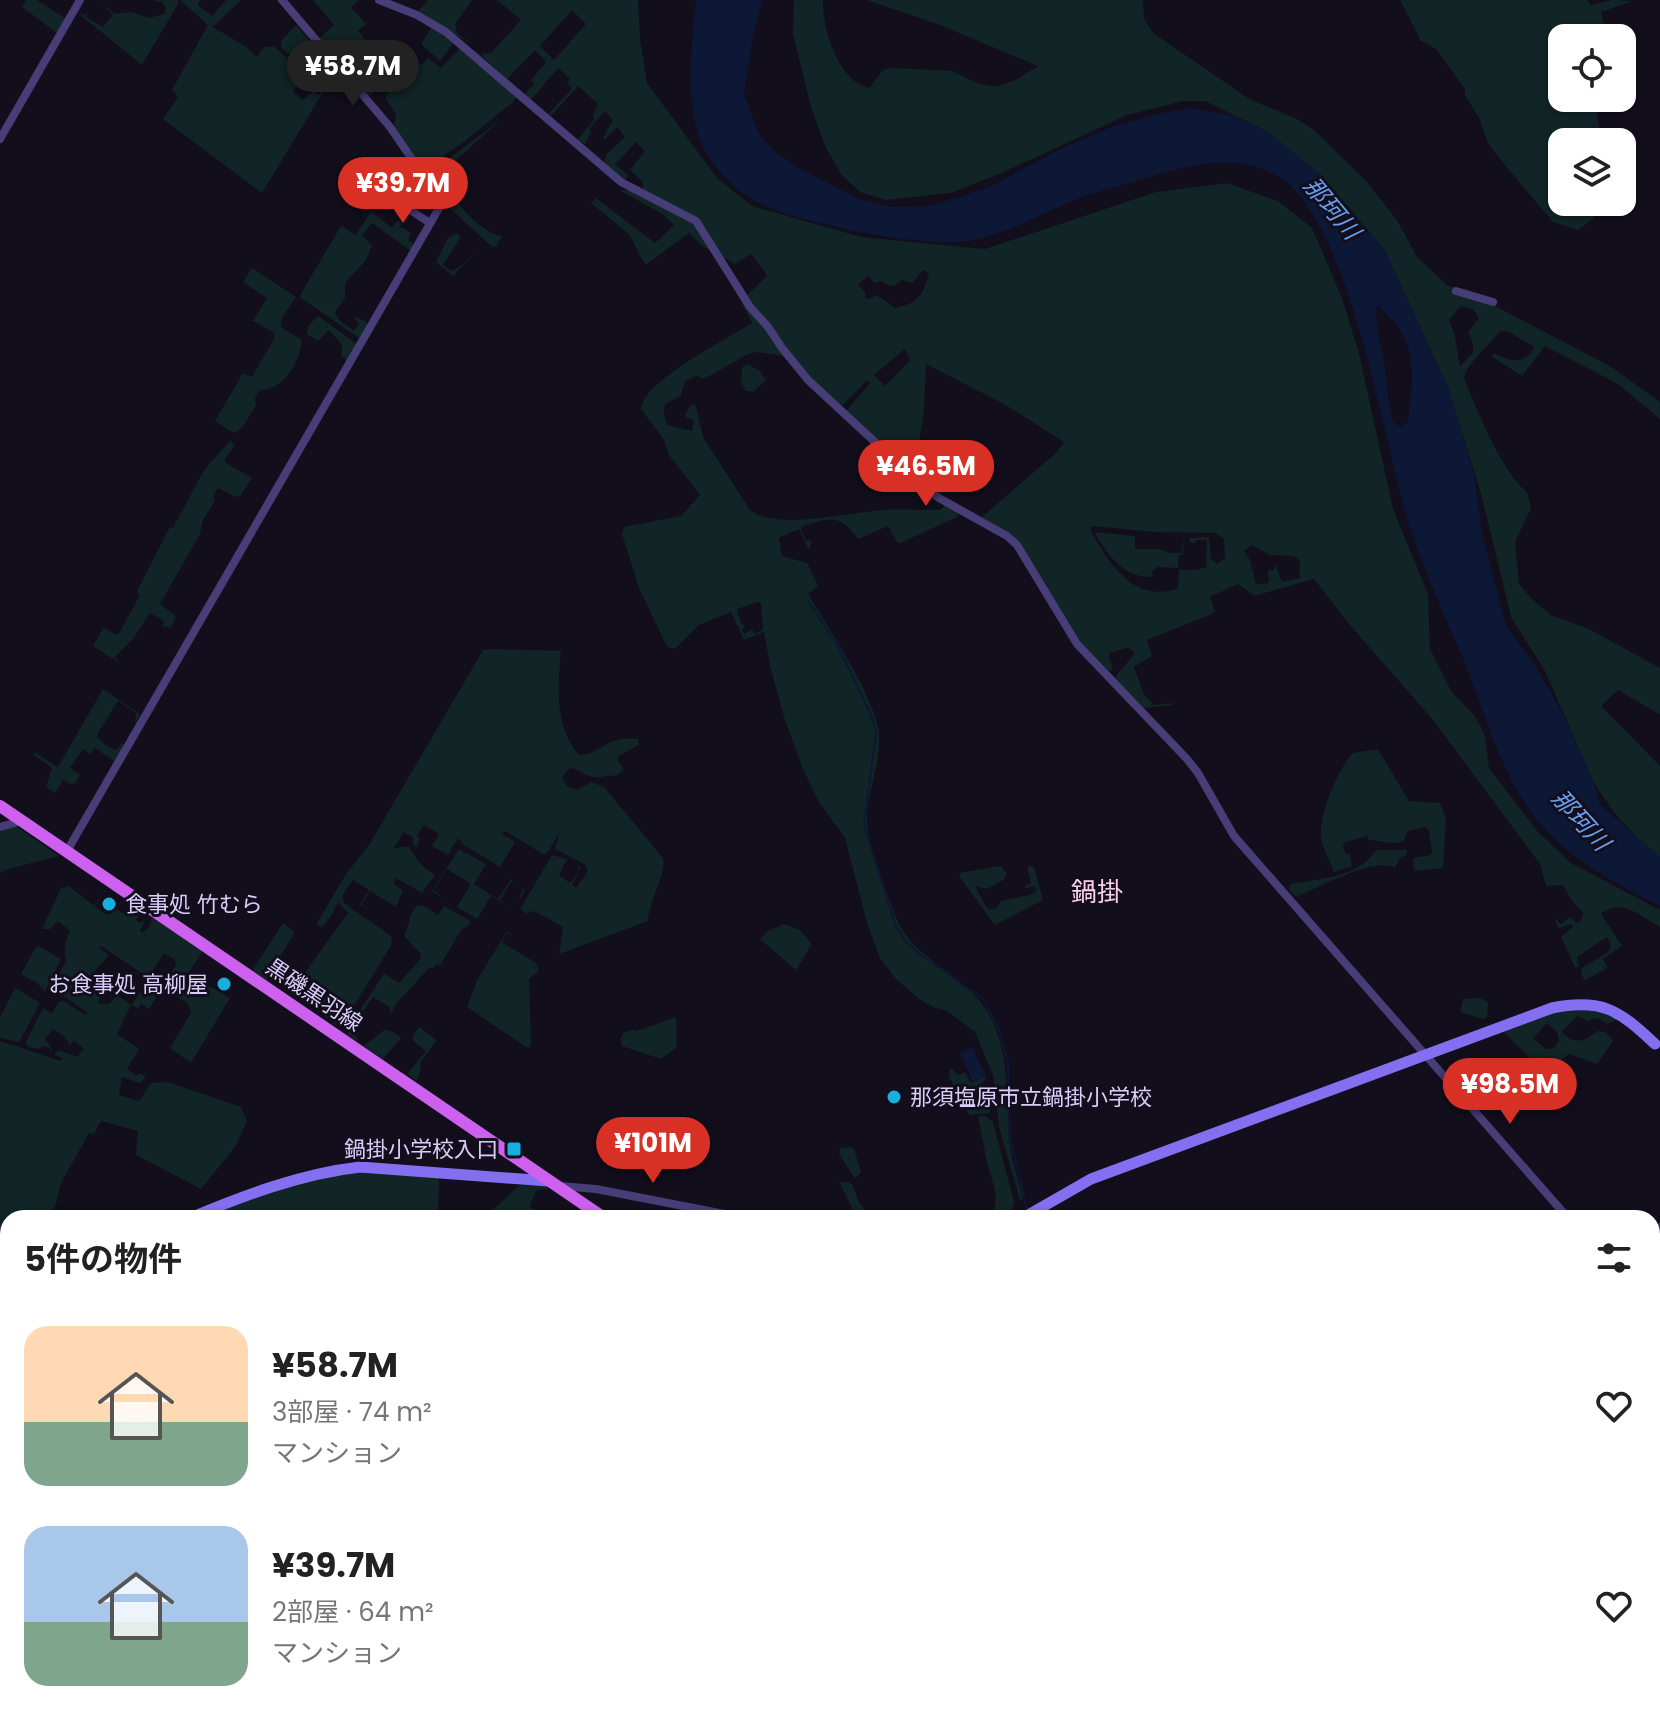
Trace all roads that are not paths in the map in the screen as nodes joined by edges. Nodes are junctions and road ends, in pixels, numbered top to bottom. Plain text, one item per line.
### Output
1 (80, 0) edge
2 (282, 0) edge
3 (379, 0) edge
4 (0, 139) edge
5 (393, 199) dead end
6 (430, 223) junction
7 (1456, 291) dead end
8 (1493, 302) dead end
9 (0, 806) edge
10 (22, 821) junction
11 (0, 827) edge
12 (67, 851) junction
13 (1657, 1046) edge
14 (1427, 1055) junction
15 (552, 1183) junction
16 (210, 1210) edge
17 (592, 1210) edge
18 (704, 1210) edge
19 (1037, 1210) edge
20 (1561, 1210) edge

1 - 4 street
2 - 6 street
3 - 14 street
5 - 6 street
6 - 12 street
7 - 8 street
9 - 10 main road, 黒磯黒羽線
10 - 11 street
10 - 12 main road, 黒磯黒羽線
12 - 15 main road, 黒磯黒羽線
13 - 14 street
14 - 19 street
14 - 20 street
15 - 16 street
15 - 17 main road, 黒磯黒羽線
15 - 18 street

